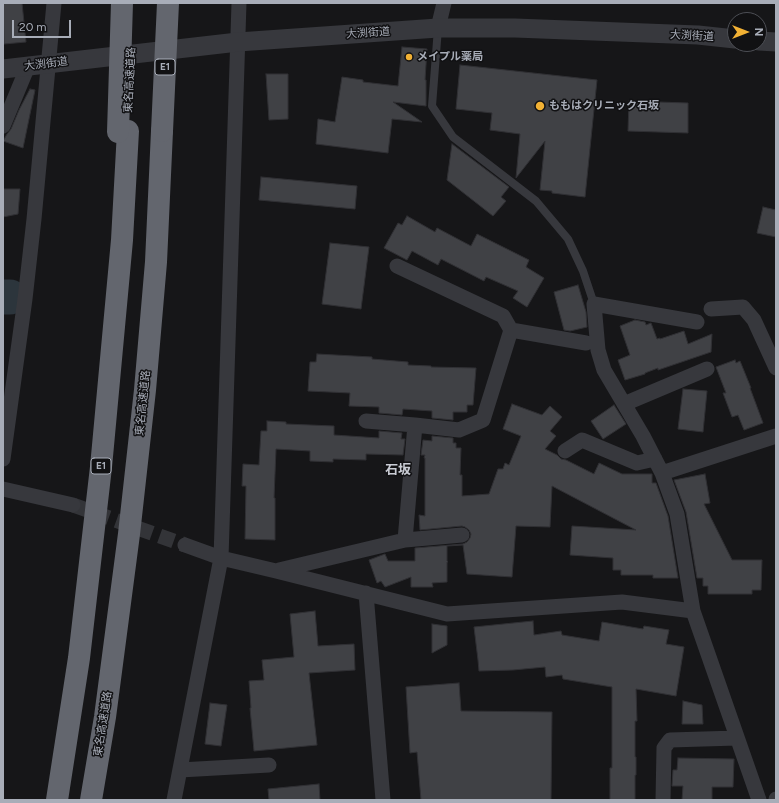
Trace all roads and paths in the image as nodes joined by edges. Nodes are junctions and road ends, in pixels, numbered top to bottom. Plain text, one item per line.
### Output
1 (54, 3) edge
2 (122, 3) edge
3 (134, 3) edge
4 (168, 3) edge
5 (239, 3) edge
6 (444, 3) edge
7 (438, 28) junction
8 (727, 38) edge
9 (238, 42) junction
10 (49, 63) junction
11 (28, 66) junction
12 (3, 69) edge
13 (3, 126) edge
14 (123, 132) junction
15 (397, 266) dead end
16 (594, 304) junction
17 (711, 309) dead end
18 (697, 322) dead end
19 (511, 330) junction
20 (586, 344) dead end
21 (776, 368) edge
22 (707, 369) dead end
23 (624, 404) junction
24 (366, 420) dead end
25 (415, 424) junction
26 (776, 436) edge
27 (565, 451) dead end
28 (3, 459) edge
29 (655, 459) junction
30 (662, 472) junction
31 (3, 489) edge
32 (73, 505) tunnel mouth
33 (462, 535) dead end
34 (405, 540) junction
35 (185, 544) tunnel mouth
36 (222, 558) junction
37 (276, 571) junction
38 (366, 593) junction
39 (693, 611) junction
40 (738, 738) junction
41 (269, 765) dead end
42 (180, 770) junction
43 (57, 800) edge
44 (91, 800) edge
45 (174, 800) edge
46 (383, 800) edge
47 (663, 800) edge
48 (759, 800) edge

1 - 10 street
2 - 14 highway, bridge
3 - 14 highway, 東名高速道路
4 - 44 highway, 東名高速道路 / E1, bridge
5 - 9 street
6 - 7 street
7 - 8 street, 大渕街道
7 - 9 street, 大渕街道
7 - 16 lane
9 - 10 street, 大渕街道
9 - 36 street
10 - 11 street, 大渕街道
10 - 28 street
11 - 12 street, 大渕街道
11 - 13 street
14 - 43 highway, E1
15 - 19 street
16 - 18 street
16 - 23 street
17 - 21 street
19 - 20 street
19 - 25 street
22 - 23 street
23 - 29 street
24 - 25 street
25 - 34 street
26 - 30 street
27 - 29 street
29 - 30 street
30 - 39 street
31 - 32 street
33 - 34 street
34 - 37 street
35 - 36 street
36 - 37 street
36 - 42 street
37 - 38 street
38 - 39 street
38 - 46 street
39 - 40 street
40 - 47 street
40 - 48 street
41 - 42 street
42 - 45 street

